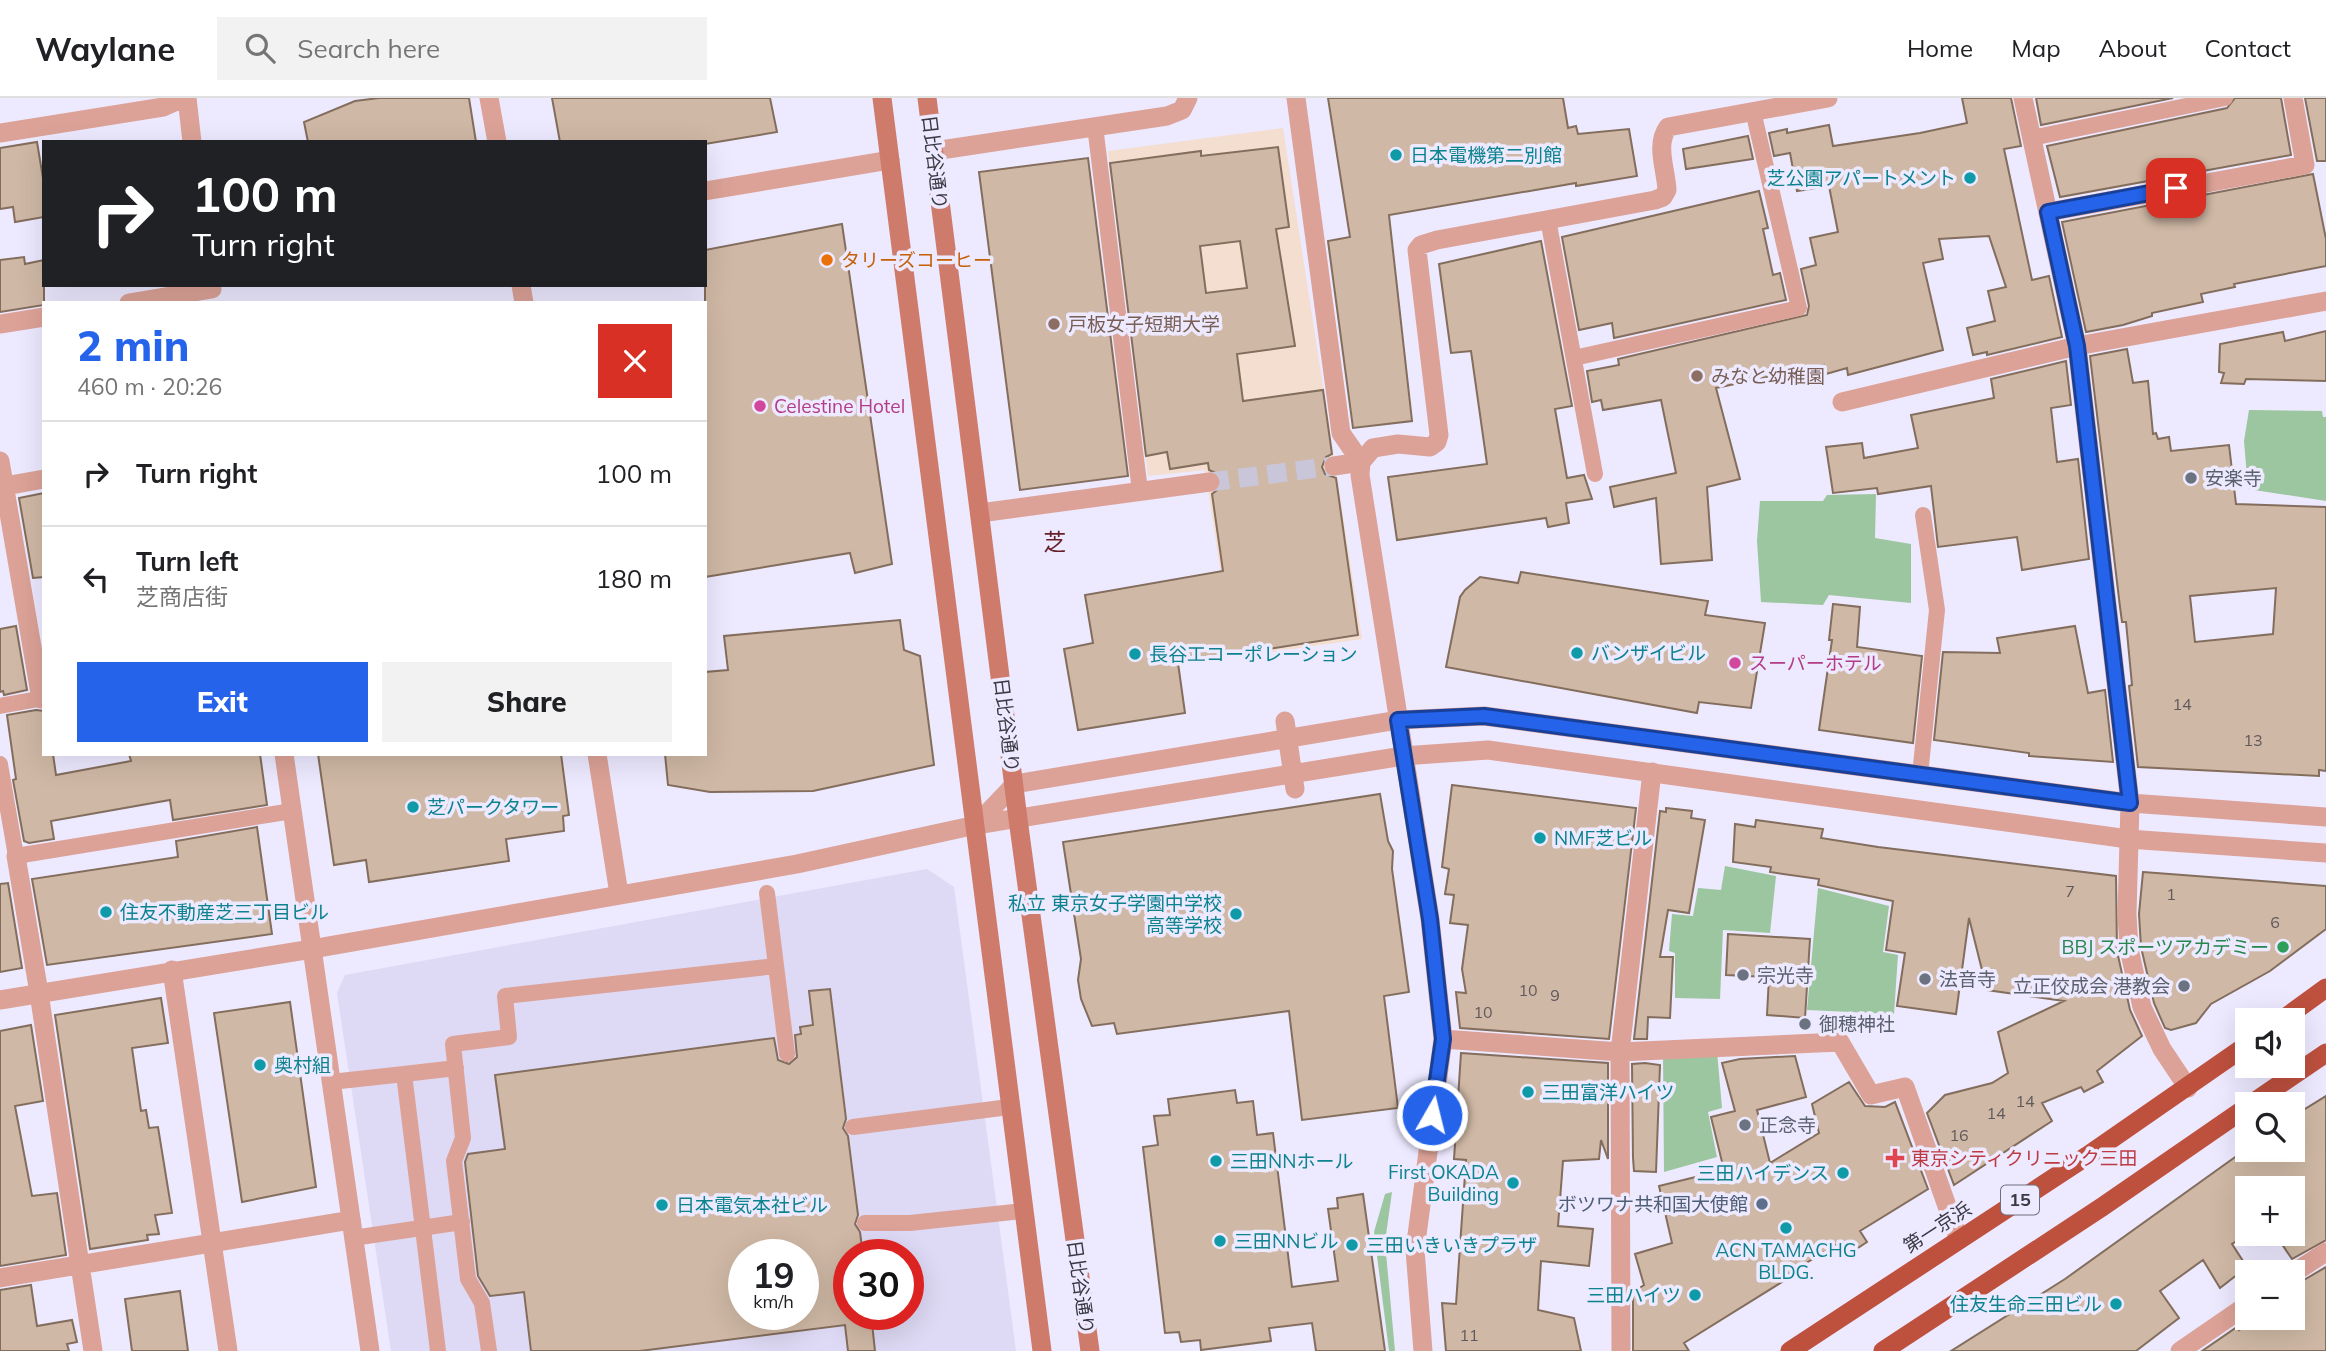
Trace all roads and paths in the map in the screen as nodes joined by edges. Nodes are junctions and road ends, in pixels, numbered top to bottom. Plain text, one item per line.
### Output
1 (185, 98) edge
2 (489, 98) edge
3 (882, 98) edge
4 (927, 98) edge
5 (1188, 98) edge
6 (1296, 98) edge
7 (1828, 98) edge
8 (2023, 98) edge
9 (2225, 98) edge
10 (2293, 98) edge
11 (1753, 111) junction
12 (1095, 126) junction
13 (0, 133) edge
14 (2032, 138) junction
15 (192, 140) edge
16 (497, 140) edge
17 (934, 151) junction
18 (890, 160) junction
19 (707, 191) edge
20 (2048, 212) junction
21 (1548, 219) junction
22 (213, 292) edge
23 (144, 301) edge
24 (2326, 301) edge
25 (42, 317) edge
26 (0, 324) edge
27 (2077, 346) junction
28 (1574, 358) junction
29 (1842, 401) dead end
30 (0, 461) edge
31 (1361, 462) junction
32 (1335, 466) tunnel mouth
33 (1595, 474) dead end
34 (42, 479) edge
35 (1210, 482) tunnel mouth
36 (2, 486) edge
37 (1140, 491) junction
38 (980, 513) junction
39 (1923, 515) dead end
40 (42, 694) edge
41 (42, 699) edge
42 (0, 706) edge
43 (1398, 720) junction
44 (1285, 721) dead end
45 (1403, 755) junction
46 (284, 756) edge
47 (597, 756) edge
48 (0, 764) edge
49 (1653, 772) junction
50 (1920, 775) junction
51 (1015, 784) junction
52 (1295, 789) dead end
53 (2130, 803) junction
54 (292, 811) junction
55 (2326, 817) edge
56 (1018, 819) junction
57 (976, 825) junction
58 (2128, 839) junction
59 (2326, 853) edge
60 (16, 856) junction
61 (767, 893) dead end
62 (619, 894) junction
63 (312, 949) junction
64 (776, 965) junction
65 (172, 970) junction
66 (2326, 988) edge
67 (39, 993) junction
68 (0, 1000) edge
69 (2298, 1008) edge
70 (1443, 1039) junction
71 (1620, 1052) junction
72 (2326, 1053) edge
73 (787, 1054) dead end
74 (2235, 1054) edge
75 (456, 1068) junction
76 (404, 1074) junction
77 (331, 1082) junction
78 (2188, 1088) junction
79 (2269, 1092) edge
80 (1009, 1107) junction
81 (2235, 1115) edge
82 (853, 1127) dead end
83 (1023, 1211) junction
84 (462, 1223) junction
85 (865, 1223) dead end
86 (423, 1228) junction
87 (352, 1229) junction
88 (1959, 1240) junction
89 (212, 1243) junction
90 (2326, 1252) edge
91 (80, 1265) junction
92 (2305, 1266) edge
93 (0, 1278) edge
94 (2235, 1313) edge
95 (1793, 1350) edge
96 (93, 1351) edge
97 (228, 1351) edge
98 (370, 1351) edge
99 (438, 1351) edge
100 (489, 1351) edge
101 (1042, 1351) edge
102 (1090, 1351) edge
103 (1423, 1351) edge
104 (1621, 1351) edge
105 (1883, 1351) edge
106 (2180, 1351) edge

1 - 13 street
1 - 15 street
2 - 16 street
3 - 18 main road
4 - 17 main road, 日比谷通り
5 - 12 street
6 - 31 street
7 - 11 street
8 - 14 street
9 - 14 lane
10 - 20 street
11 - 21 street
11 - 28 lane
12 - 17 street
12 - 37 lane
14 - 20 street
17 - 38 main road, 日比谷通り
18 - 19 street
18 - 57 main road
20 - 27 street
21 - 28 lane
21 - 31 street
22 - 23 street
24 - 27 street
25 - 26 street
27 - 29 street
27 - 53 street
28 - 33 lane
30 - 36 street
31 - 32 street
31 - 43 street
34 - 36 street
35 - 37 street
36 - 40 street
37 - 38 street
38 - 51 main road, 日比谷通り
39 - 50 lane
41 - 42 lane
43 - 45 street
43 - 50 street
43 - 51 street
44 - 52 street, bridge
45 - 49 street
45 - 56 street
45 - 70 street
46 - 54 street
47 - 62 street
48 - 60 lane
49 - 58 street
49 - 71 street
50 - 53 street
51 - 56 main road, 日比谷通り
51 - 57 street
53 - 55 street
53 - 58 street
54 - 60 lane
54 - 63 street
56 - 57 street
56 - 102 main road, 日比谷通り
57 - 62 street
57 - 80 main road
58 - 59 street
58 - 78 street
60 - 67 street
61 - 64 lane
62 - 63 street
63 - 65 street
63 - 77 street
64 - 73 lane
64 - 75 lane
65 - 67 street
65 - 89 street
66 - 69 highway
67 - 68 street
67 - 91 street
70 - 71 street
70 - 103 street
71 - 88 street
71 - 104 street
72 - 79 highway
74 - 78 highway, 第一京浜 / 15
75 - 76 lane
75 - 84 lane
76 - 77 lane
76 - 86 lane
77 - 87 street
78 - 88 highway, 第一京浜 / 15
80 - 82 lane
80 - 83 main road
81 - 105 highway, 15
83 - 85 lane
83 - 101 main road
84 - 86 lane
84 - 100 lane
86 - 87 lane
86 - 99 lane
87 - 89 street
87 - 98 street
88 - 95 highway, 第一京浜 / 15
89 - 91 street
89 - 97 street
90 - 92 street
91 - 93 street
91 - 96 street
94 - 106 street

